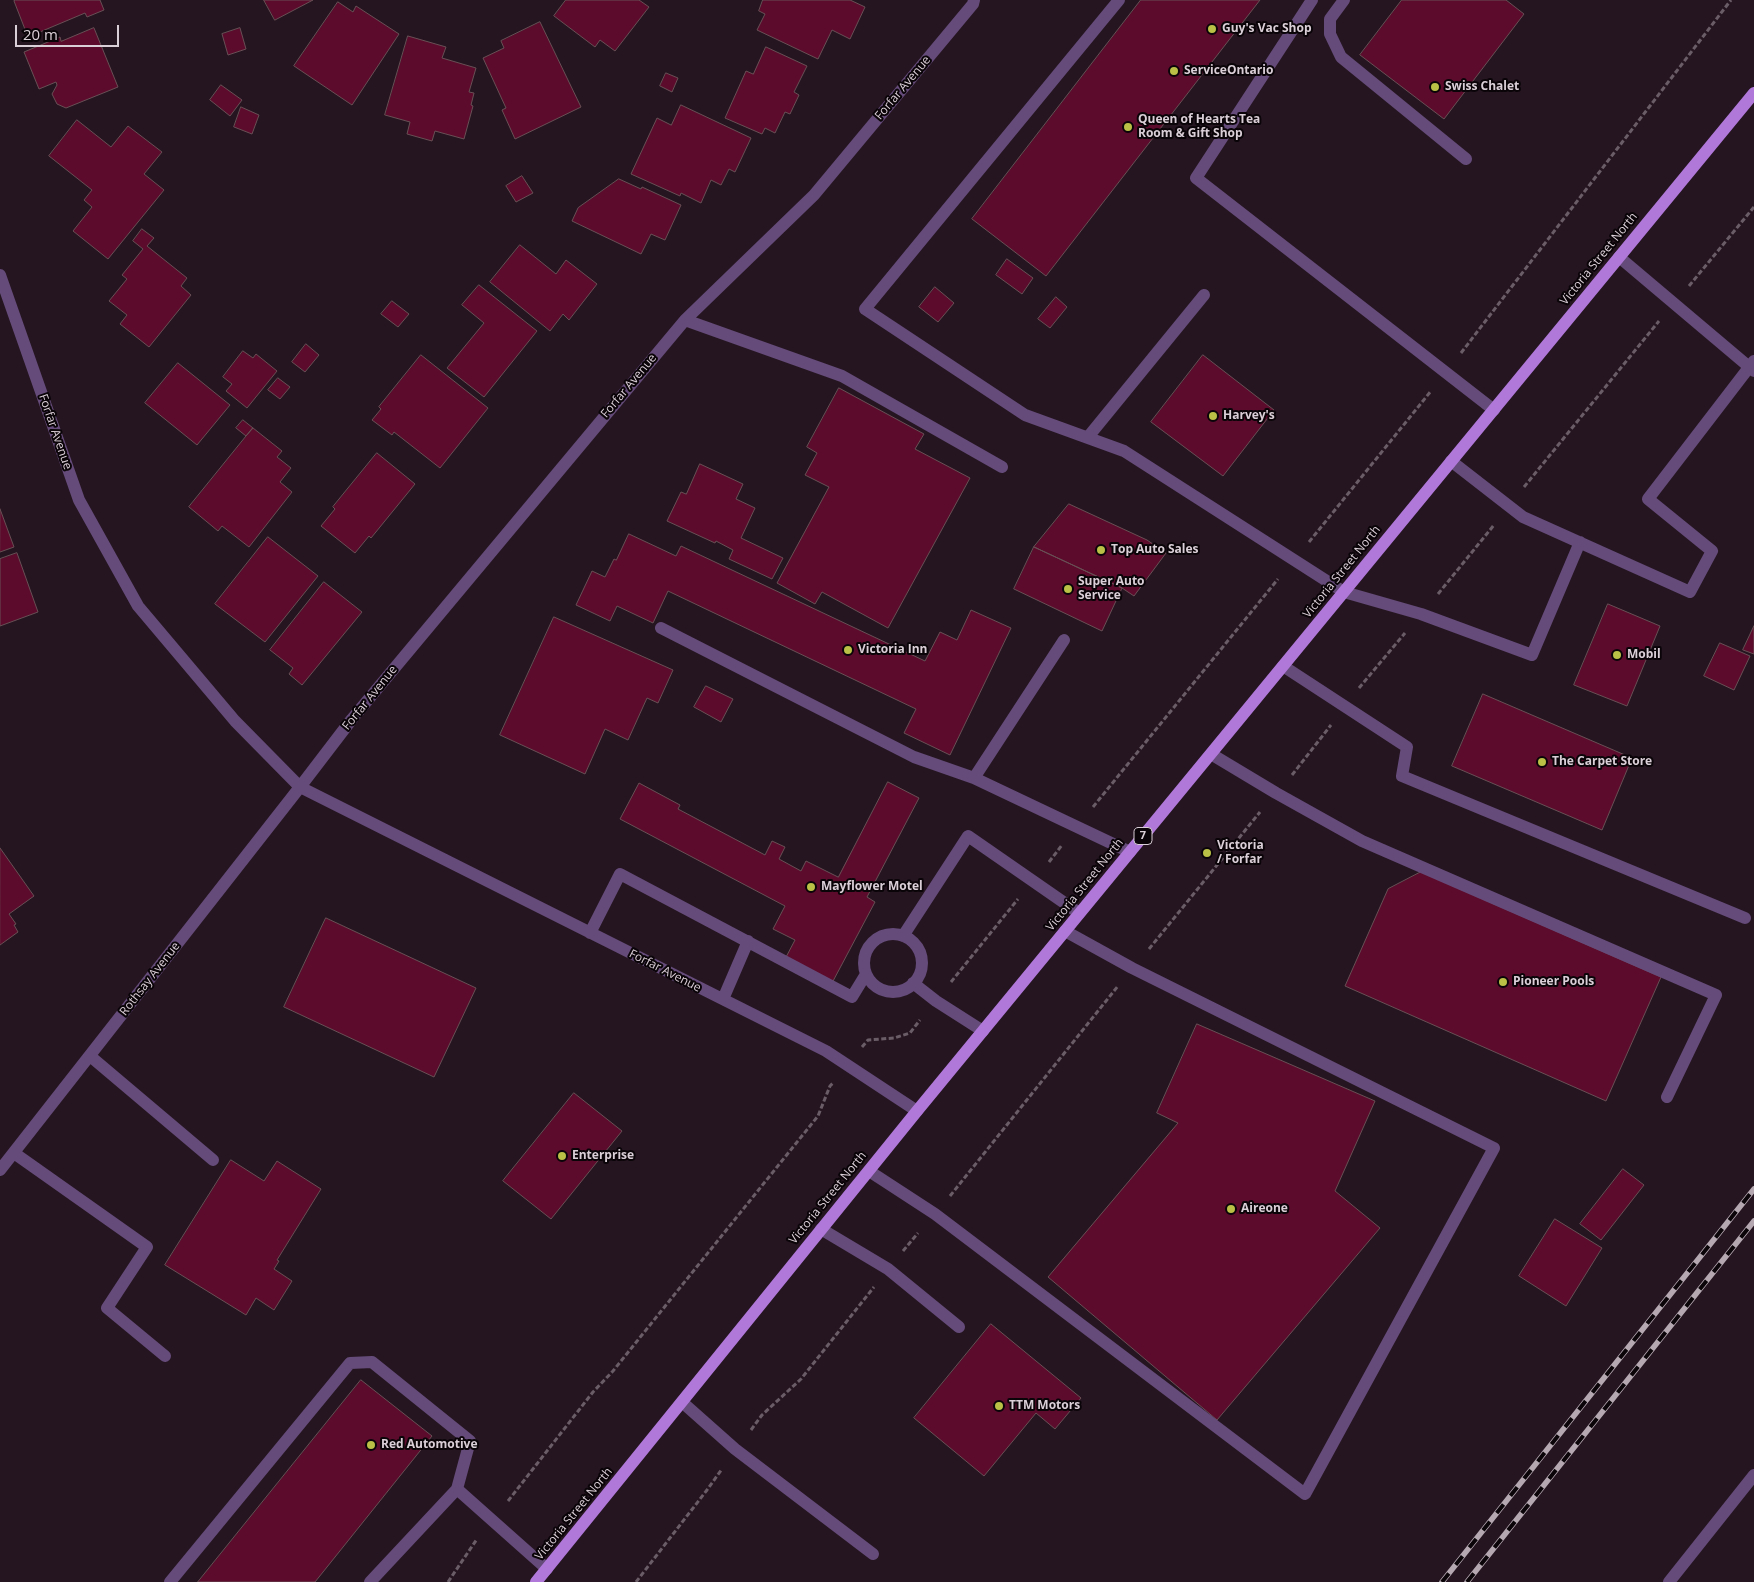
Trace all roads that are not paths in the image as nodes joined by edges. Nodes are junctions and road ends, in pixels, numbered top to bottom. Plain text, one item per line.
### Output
1 (974, 0) edge
2 (1119, 0) edge
3 (1312, 0) edge
4 (1344, 0) edge
5 (1754, 93) edge
6 (1466, 159) dead end
7 (1619, 257) junction
8 (0, 275) edge
9 (1204, 295) dead end
10 (685, 320) junction
11 (1753, 366) edge
12 (1494, 410) junction
13 (1088, 437) junction
14 (1451, 461) junction
15 (1002, 468) dead end
16 (1580, 542) junction
17 (1344, 592) junction
18 (661, 628) dead end
19 (1064, 640) dead end
20 (1283, 666) junction
21 (1211, 754) junction
22 (974, 778) junction
23 (300, 788) junction
24 (1130, 852) junction
25 (1080, 914) junction
26 (1746, 918) dead end
27 (1065, 931) junction
28 (590, 933) junction
29 (903, 936) junction
30 (748, 941) junction
31 (866, 974) junction
32 (913, 983) junction
33 (723, 999) junction
34 (983, 1031) junction
35 (90, 1056) junction
36 (1667, 1098) dead end
37 (917, 1111) junction
38 (14, 1153) junction
39 (213, 1160) dead end
40 (0, 1170) edge
41 (869, 1171) junction
42 (821, 1229) junction
43 (959, 1327) dead end
44 (165, 1356) dead end
45 (682, 1402) junction
46 (1754, 1475) edge
47 (457, 1489) junction
48 (873, 1554) dead end
49 (547, 1569) junction
50 (170, 1582) edge
51 (370, 1582) edge
52 (536, 1582) edge
53 (1668, 1582) edge

1 - 10 street, Forfar Avenue
2 - 13 street
3 - 12 street
4 - 6 street
5 - 7 main road, Victoria Street North / 7
7 - 11 street
7 - 12 main road, Victoria Street North / 7
8 - 23 street, Forfar Avenue
9 - 13 street
10 - 15 street
10 - 23 street, Forfar Avenue
11 - 16 street
12 - 14 main road, Victoria Street North / 7
13 - 17 street
14 - 16 street
14 - 17 main road, Victoria Street North / 7
16 - 17 street
17 - 20 main road, Victoria Street North / 7
18 - 22 street
19 - 22 street
20 - 21 main road, Victoria Street North / 7
20 - 26 street
21 - 24 main road, Victoria Street North / 7
21 - 36 street
22 - 24 street
23 - 28 street, Forfar Avenue
23 - 35 street, Rothsay Avenue
24 - 25 main road, Victoria Street North / 7
25 - 27 main road, Victoria Street North / 7
25 - 29 street
27 - 34 main road, Victoria Street North / 7
27 - 41 street
28 - 30 street
28 - 33 street, Forfar Avenue
29 - 31 street
29 - 32 street
30 - 31 street
30 - 33 street
31 - 32 street
32 - 34 street
33 - 37 street, Forfar Avenue
34 - 37 main road, Victoria Street North / 7
35 - 38 street, Rothsay Avenue
35 - 39 street
37 - 41 main road, Victoria Street North / 7
38 - 40 street, Rothsay Avenue
38 - 44 street
41 - 42 main road, Victoria Street North / 7
42 - 43 street
42 - 45 main road, Victoria Street North / 7
45 - 48 street
45 - 49 main road, Victoria Street North / 7
46 - 53 street
47 - 49 street
47 - 50 street
47 - 51 street
49 - 52 main road, Victoria Street North / 7

